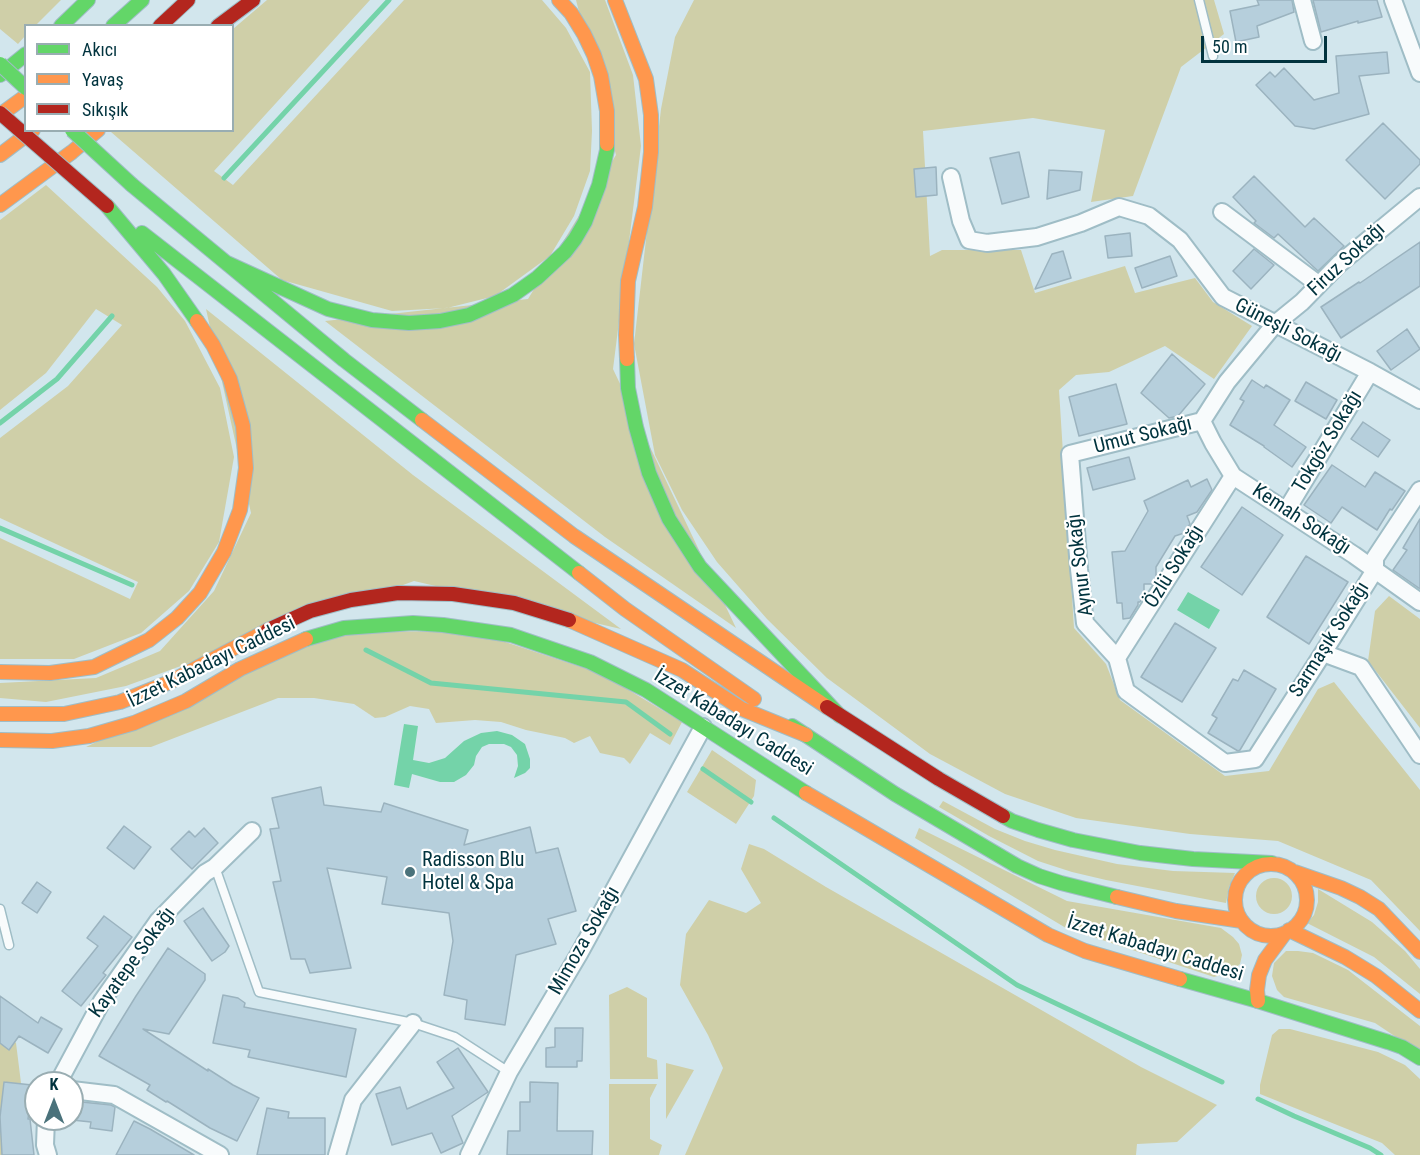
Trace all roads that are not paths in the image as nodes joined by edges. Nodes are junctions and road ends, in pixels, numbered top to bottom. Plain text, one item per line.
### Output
1 (83, 0) edge
2 (88, 0) edge
3 (142, 0) edge
4 (188, 0) edge
5 (242, 0) edge
6 (253, 0) edge
7 (559, 0) edge
8 (615, 0) edge
9 (1199, 0) edge
10 (1302, 0) edge
11 (1393, 0) edge
12 (63, 24) edge
13 (63, 24) edge
14 (115, 24) edge
15 (162, 24) edge
16 (220, 24) edge
17 (221, 24) edge
18 (1314, 41) dead end
19 (24, 56) edge
20 (1213, 56) dead end
21 (0, 64) edge
22 (1420, 73) edge
23 (0, 75) edge
24 (24, 86) edge
25 (24, 97) edge
26 (0, 114) edge
27 (30, 132) edge
28 (74, 132) edge
29 (96, 132) edge
30 (0, 155) edge
31 (951, 177) dead end
32 (1420, 197) edge
33 (0, 205) edge
34 (107, 206) junction
35 (1222, 212) dead end
36 (225, 262) junction
37 (1318, 285) junction
38 (1275, 324) junction
39 (1370, 372) junction
40 (1420, 400) edge
41 (1202, 421) junction
42 (1070, 454) joint
43 (1233, 476) junction
44 (1420, 490) edge
45 (1286, 511) junction
46 (1375, 570) junction
47 (1420, 602) edge
48 (1323, 653) junction
49 (1117, 658) junction
50 (0, 672) edge
51 (0, 714) edge
52 (840, 716) junction
53 (703, 727) junction
54 (806, 735) junction
55 (0, 740) edge
56 (1420, 755) edge
57 (1255, 759) joint
58 (252, 831) dead end
59 (1272, 863) junction
60 (214, 867) junction
61 (1295, 872) junction
62 (0, 909) edge
63 (1245, 924) junction
64 (1287, 932) junction
65 (9, 945) dead end
66 (1420, 952) edge
67 (1258, 1001) junction
68 (1420, 1011) edge
69 (412, 1023) junction
70 (1420, 1058) edge
71 (64, 1071) edge
72 (508, 1072) junction
73 (84, 1091) edge
74 (46, 1131) edge
75 (471, 1153) edge
76 (48, 1155) edge
77 (220, 1155) edge
78 (337, 1155) edge

1 - 12 main road
2 - 13 main road
3 - 14 main road
4 - 15 main road
5 - 16 main road
6 - 17 main road
7 - 36 main road
8 - 52 main road
9 - 20 lane
10 - 18 street
11 - 22 street
19 - 23 main road
21 - 24 main road, bridge
25 - 26 main road
26 - 34 main road, bridge
27 - 30 main road
28 - 36 main road, bridge
29 - 33 main road
31 - 38 street, Güneşli Sokağı
32 - 37 street, Firuz Sokağı
34 - 50 main road
34 - 54 main road
35 - 37 street
36 - 52 main road
37 - 38 street, Firuz Sokağı
38 - 39 street, Güneşli Sokağı
38 - 41 street, Umut Sokağı
39 - 40 street, Güneşli Sokağı
39 - 45 street, Tokgöz Sokağı
41 - 42 street, Umut Sokağı
41 - 43 street, Kemah Sokağı
42 - 49 street, Aynur Sokağı
43 - 45 street, Kemah Sokağı
43 - 49 street, Özlü Sokağı
44 - 46 street, Sarmaşık Sokağı
45 - 46 street, Kemah Sokağı
46 - 47 street, Kemah Sokağı
46 - 48 street, Sarmaşık Sokağı
48 - 56 street
48 - 57 street, Sarmaşık Sokağı
49 - 57 street, Aynur Sokağı
51 - 54 main road
52 - 59 main road
53 - 55 main road, İzzet Kabadayı Caddesi
53 - 67 main road, İzzet Kabadayı Caddesi
53 - 72 street, Mimoza Sokağı
54 - 63 main road
58 - 60 street, Kayatepe Sokağı
59 - 61 main road
59 - 63 main road
60 - 69 lane
60 - 71 street, Kayatepe Sokağı
61 - 64 main road
61 - 66 main road
62 - 65 lane
63 - 64 main road
63 - 67 main road
64 - 67 main road
64 - 68 main road
67 - 70 main road, İzzet Kabadayı Caddesi
69 - 72 lane
69 - 78 street
72 - 75 street, Mimoza Sokağı
73 - 77 street
74 - 76 street

